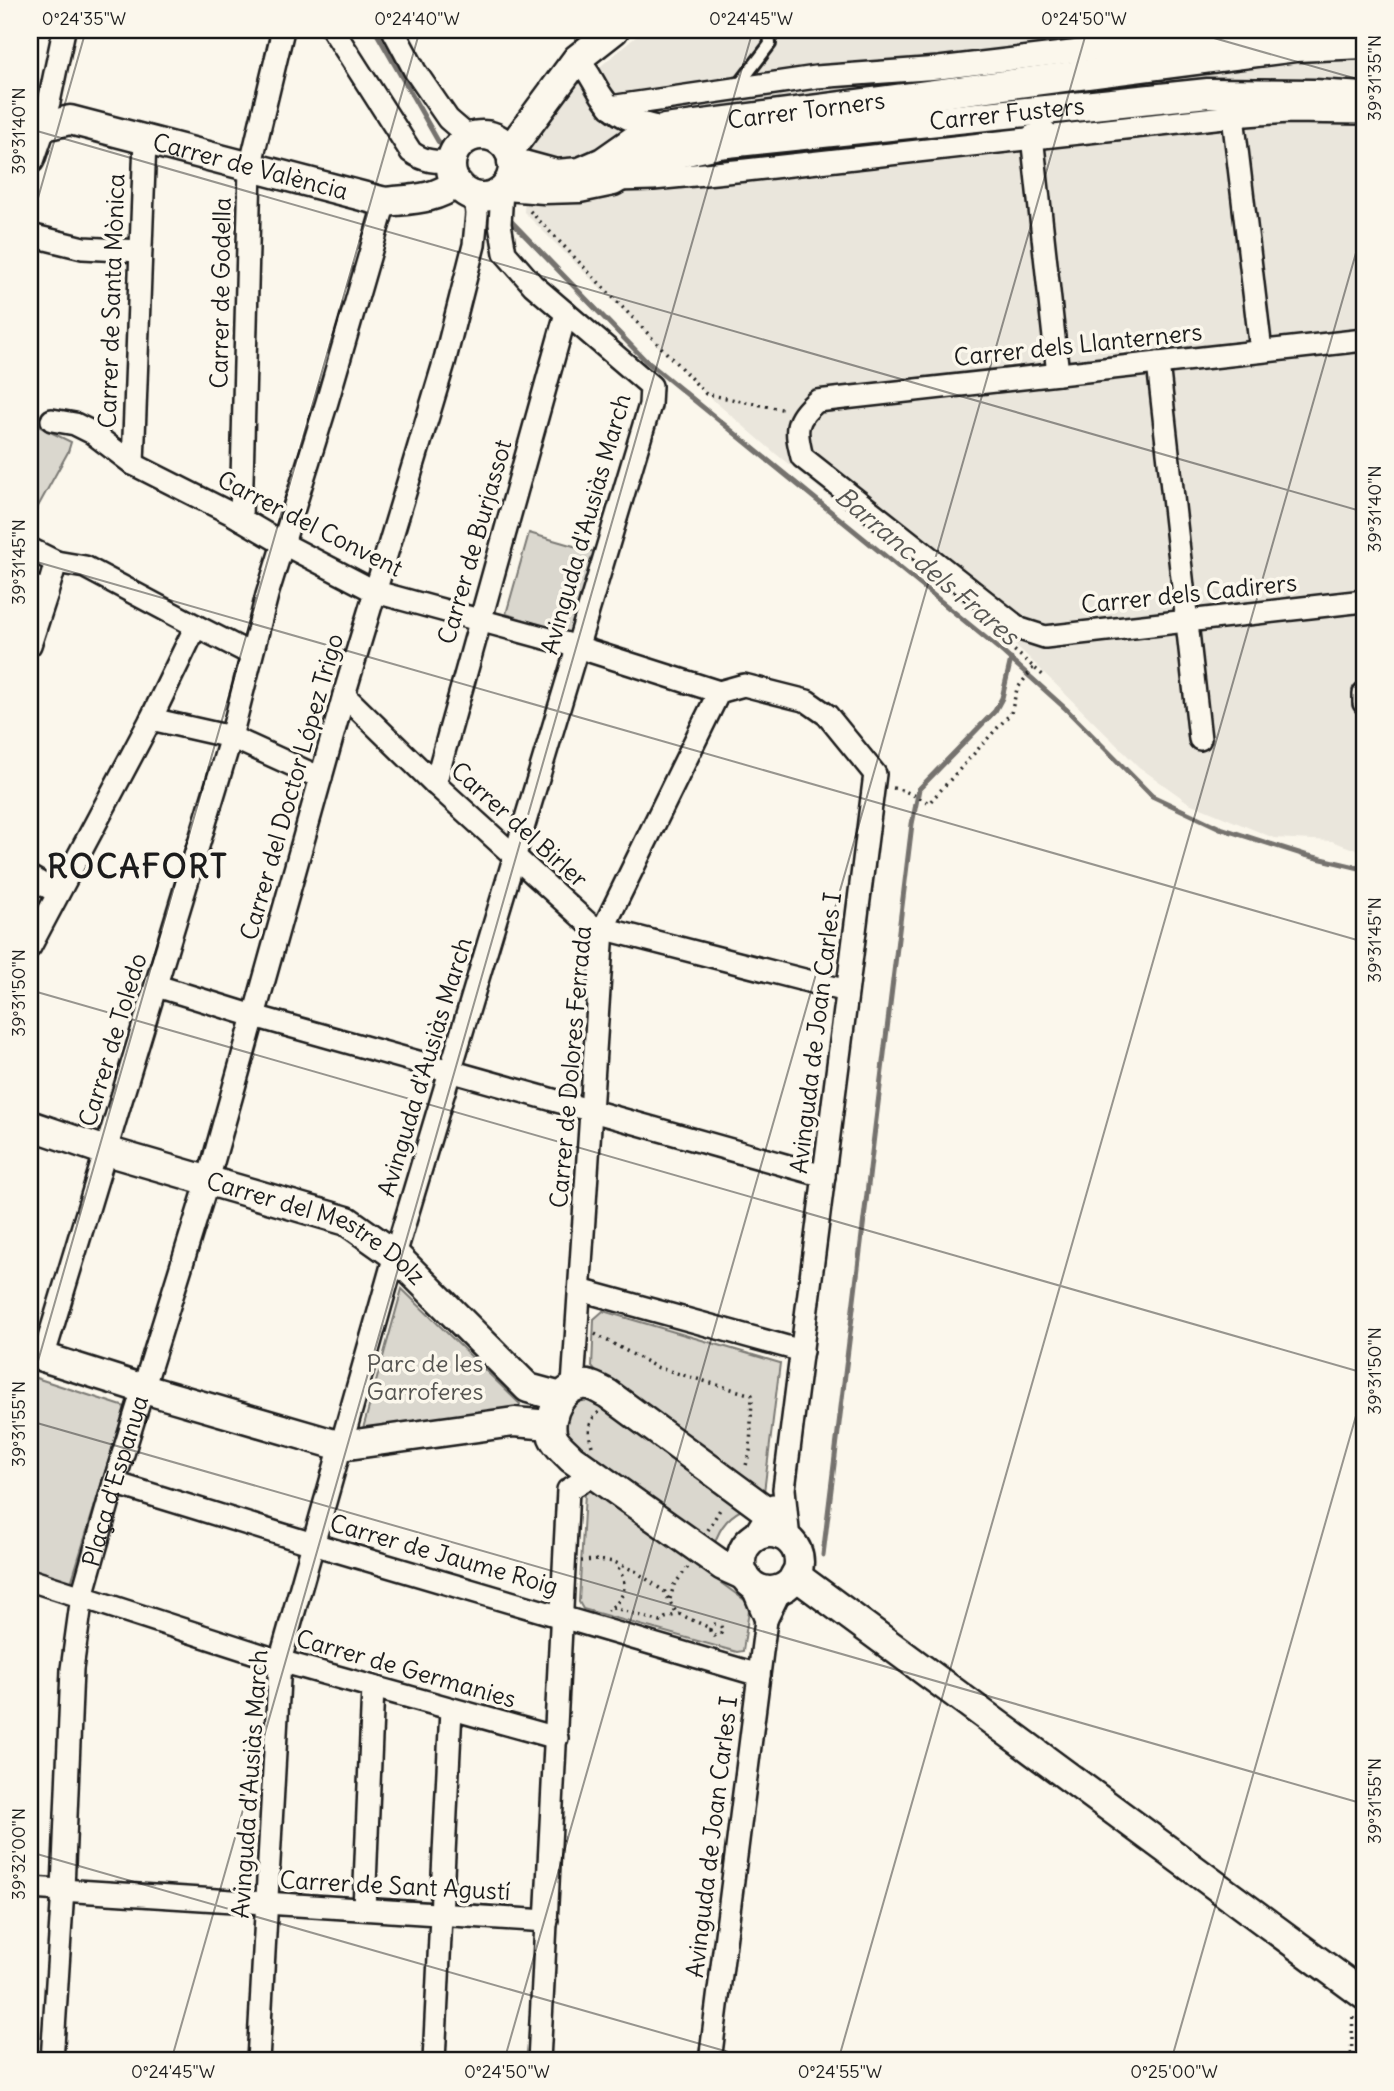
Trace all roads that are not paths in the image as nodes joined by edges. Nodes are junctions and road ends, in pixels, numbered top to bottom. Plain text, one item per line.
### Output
1 (64, 30) edge
2 (283, 30) edge
3 (332, 30) edge
4 (393, 30) edge
5 (614, 30) edge
6 (769, 30) edge
7 (1287, 30) edge
8 (1364, 35) edge
9 (1345, 37) edge
10 (1364, 44) edge
11 (1118, 49) edge
12 (1364, 56) edge
13 (569, 67) junction
14 (1364, 81) edge
15 (737, 87) junction
16 (1314, 94) junction
17 (1364, 98) edge
18 (1115, 104) junction
19 (610, 107) junction
20 (1288, 112) junction
21 (1364, 113) edge
22 (1233, 116) junction
23 (41, 127) junction
24 (665, 129) junction
25 (1032, 136) junction
26 (477, 137) junction
27 (145, 140) junction
28 (30, 159) edge
29 (250, 168) junction
30 (487, 176) junction
31 (613, 181) junction
32 (385, 202) junction
33 (30, 235) edge
34 (140, 251) junction
35 (510, 259) junction
36 (470, 261) junction
37 (566, 313) junction
38 (1364, 340) edge
39 (1261, 351) junction
40 (1158, 363) junction
41 (1058, 374) junction
42 (52, 420) dead end
43 (133, 464) junction
44 (241, 519) junction
45 (282, 543) junction
46 (30, 550) edge
47 (55, 562) junction
48 (38, 589) edge
49 (376, 592) junction
50 (1364, 601) edge
51 (1187, 621) junction
52 (480, 622) junction
53 (196, 626) junction
54 (1013, 636) joint
55 (30, 645) edge
56 (578, 648) junction
57 (251, 654) junction
58 (719, 692) junction
59 (1364, 693) edge
60 (344, 695) junction
61 (1364, 703) edge
62 (150, 719) junction
63 (231, 737) junction
64 (1200, 739) dead end
65 (321, 778) junction
66 (435, 784) junction
67 (515, 858) junction
68 (30, 877) edge
69 (58, 894) junction
70 (603, 929) junction
71 (30, 947) edge
72 (157, 986) junction
73 (847, 991) junction
74 (254, 1016) junction
75 (451, 1071) junction
76 (592, 1109) junction
77 (30, 1125) edge
78 (106, 1152) junction
79 (824, 1175) junction
80 (208, 1180) junction
81 (396, 1255) junction
82 (580, 1290) junction
83 (802, 1351) junction
84 (36, 1355) edge
85 (144, 1389) junction
86 (567, 1392) junction
87 (551, 1425) junction
88 (341, 1446) junction
89 (594, 1474) junction
90 (114, 1483) junction
91 (784, 1489) junction
92 (779, 1530) junction
93 (313, 1545) junction
94 (30, 1580) edge
95 (748, 1580) junction
96 (788, 1582) junction
97 (82, 1596) junction
98 (562, 1616) junction
99 (766, 1620) junction
100 (280, 1661) junction
101 (759, 1675) junction
102 (373, 1687) junction
103 (451, 1709) junction
104 (557, 1738) junction
105 (30, 1888) edge
106 (63, 1889) junction
107 (267, 1904) junction
108 (364, 1909) junction
109 (443, 1915) junction
110 (547, 1921) junction
111 (1359, 2001) edge
112 (52, 2061) edge
113 (258, 2061) edge
114 (434, 2061) edge
115 (539, 2061) edge
116 (710, 2061) edge

1 - 23 street
2 - 29 street, Carrer de Godella
3 - 30 street
4 - 26 street
5 - 13 street
6 - 15 lane
7 - 11 street, Carrer Fusters
8 - 9 street
9 - 10 street, Carrer Fusters
9 - 11 street, Carrer Fusters
9 - 12 street, Carrer Fusters
11 - 15 street, Carrer Fusters
11 - 24 street, Carrer Torners
13 - 19 street
13 - 26 street
13 - 30 street
14 - 16 street, Carrer Fusters
15 - 19 street, Carrer Fusters
16 - 17 street, Carrer Fusters
16 - 18 street, Carrer Fusters
17 - 20 street, Carrer Fusters
18 - 25 street, Carrer Fusters
18 - 31 street, Carrer Fusters
19 - 24 street
20 - 21 street, Carrer Fusters
20 - 22 street, Carrer Fusters
22 - 25 street, Carrer Fusters
22 - 39 street
23 - 27 street, Carrer de València
23 - 28 street
24 - 30 street, Carrer Torners
25 - 31 street, Carrer Fusters
25 - 41 street
26 - 30 street
26 - 30 street
27 - 29 street, Carrer de València
27 - 34 street, Carrer de Santa Mònica
29 - 32 street, Carrer de València
29 - 44 street, Carrer de Godella
30 - 31 street, Carrer Fusters
30 - 32 street, Carrer de València
30 - 35 street
30 - 36 street, Carrer del Doctor López Trigo
32 - 45 street, Carrer de Toledo
33 - 34 street
34 - 43 street, Carrer de Santa Mònica
35 - 36 street
35 - 37 street
36 - 49 street, Carrer del Doctor López Trigo
37 - 52 street, Carrer de Burjassot
37 - 56 street, Avinguda d'Ausiàs March
38 - 39 street, Carrer dels Llanterners
39 - 40 street, Carrer dels Llanterners
40 - 41 street, Carrer dels Llanterners
40 - 51 street
41 - 54 street, Carrer dels Llanterners
42 - 43 street, Carrer del Convent
43 - 44 street, Carrer del Convent
44 - 45 street, Carrer del Convent
45 - 49 street, Carrer del Convent
45 - 57 street, Carrer de Toledo
46 - 47 street
47 - 48 street
47 - 53 street
48 - 55 street
49 - 52 street, Carrer del Convent
49 - 60 street, Carrer del Doctor López Trigo
50 - 51 street, Carrer dels Cadirers
51 - 54 street, Carrer dels Cadirers
51 - 64 street
52 - 56 street, Carrer del Convent
52 - 66 street, Carrer de Burjassot
53 - 57 street
53 - 62 street
56 - 58 street, Carrer del Convent
56 - 67 street, Avinguda d'Ausiàs March
57 - 63 street, Carrer de Toledo
58 - 70 street, Carrer de Dolores Ferrada
58 - 73 street, Avinguda de Joan Carles I
59 - 61 street
60 - 65 street, Carrer del Doctor López Trigo
60 - 66 street, Carrer del Birler
62 - 63 street
62 - 69 street
63 - 65 street
63 - 72 street, Carrer de Toledo
65 - 74 street, Carrer del Doctor López Trigo
66 - 67 street, Carrer del Birler
67 - 70 street, Carrer del Birler
67 - 75 street, Avinguda d'Ausiàs March
68 - 69 street
69 - 71 street
70 - 73 street, Carrer del Birler
70 - 76 street, Carrer de Dolores Ferrada
72 - 74 street
72 - 78 street, Carrer de Toledo
73 - 79 street, Avinguda de Joan Carles I
74 - 75 street
74 - 80 street, Carrer del Doctor López Trigo
75 - 76 street
75 - 81 street, Avinguda d'Ausiàs March
76 - 79 street
76 - 82 street, Carrer de Dolores Ferrada
77 - 78 street, Carrer del Mestre Dolz
78 - 80 street, Carrer del Mestre Dolz
78 - 84 street, Carrer de Toledo
79 - 83 street, Avinguda de Joan Carles I
80 - 81 street, Carrer del Mestre Dolz
80 - 85 street, Carrer del Doctor López Trigo
81 - 86 street, Carrer del Mestre Dolz
81 - 88 street, Avinguda d'Ausiàs March
82 - 83 street
82 - 86 street, Carrer de Dolores Ferrada
83 - 91 street, Avinguda de Joan Carles I
84 - 85 street, Plaça d'Espanya
85 - 88 street
85 - 90 street, Plaça d'Espanya
86 - 87 street
86 - 92 street, Carrer del Mestre Dolz
87 - 88 street
87 - 89 street
88 - 93 street, Avinguda d'Ausiàs March
89 - 95 street
89 - 98 street
90 - 93 street, Carrer de Jaume Roig
90 - 97 street, Plaça d'Espanya
91 - 92 street, Avinguda de Joan Carles I
91 - 92 street, Avinguda de Joan Carles I
92 - 95 street
92 - 96 street
93 - 98 street, Carrer de Jaume Roig
93 - 100 street, Avinguda d'Ausiàs March
94 - 97 street, Plaça d'Espanya
95 - 96 street
95 - 99 street, Avinguda de Joan Carles I
96 - 99 street, Avinguda de Joan Carles I
96 - 111 street
97 - 100 street, Carrer de Germanies
97 - 106 street
98 - 101 street, Carrer de Jaume Roig
98 - 104 street
99 - 101 street, Avinguda de Joan Carles I
100 - 102 street, Carrer de Germanies
100 - 107 street, Avinguda d'Ausiàs March
101 - 116 street, Avinguda de Joan Carles I
102 - 103 street, Carrer de Germanies
102 - 108 street
103 - 104 street, Carrer de Germanies
103 - 109 street
104 - 110 street
105 - 106 street, Carrer de Sant Agustí
106 - 107 street, Carrer de Sant Agustí
106 - 112 street
107 - 108 street, Carrer de Sant Agustí
107 - 113 street, Avinguda d'Ausiàs March
108 - 109 street, Carrer de Sant Agustí
109 - 110 street, Carrer de Sant Agustí
109 - 114 street
110 - 115 street

